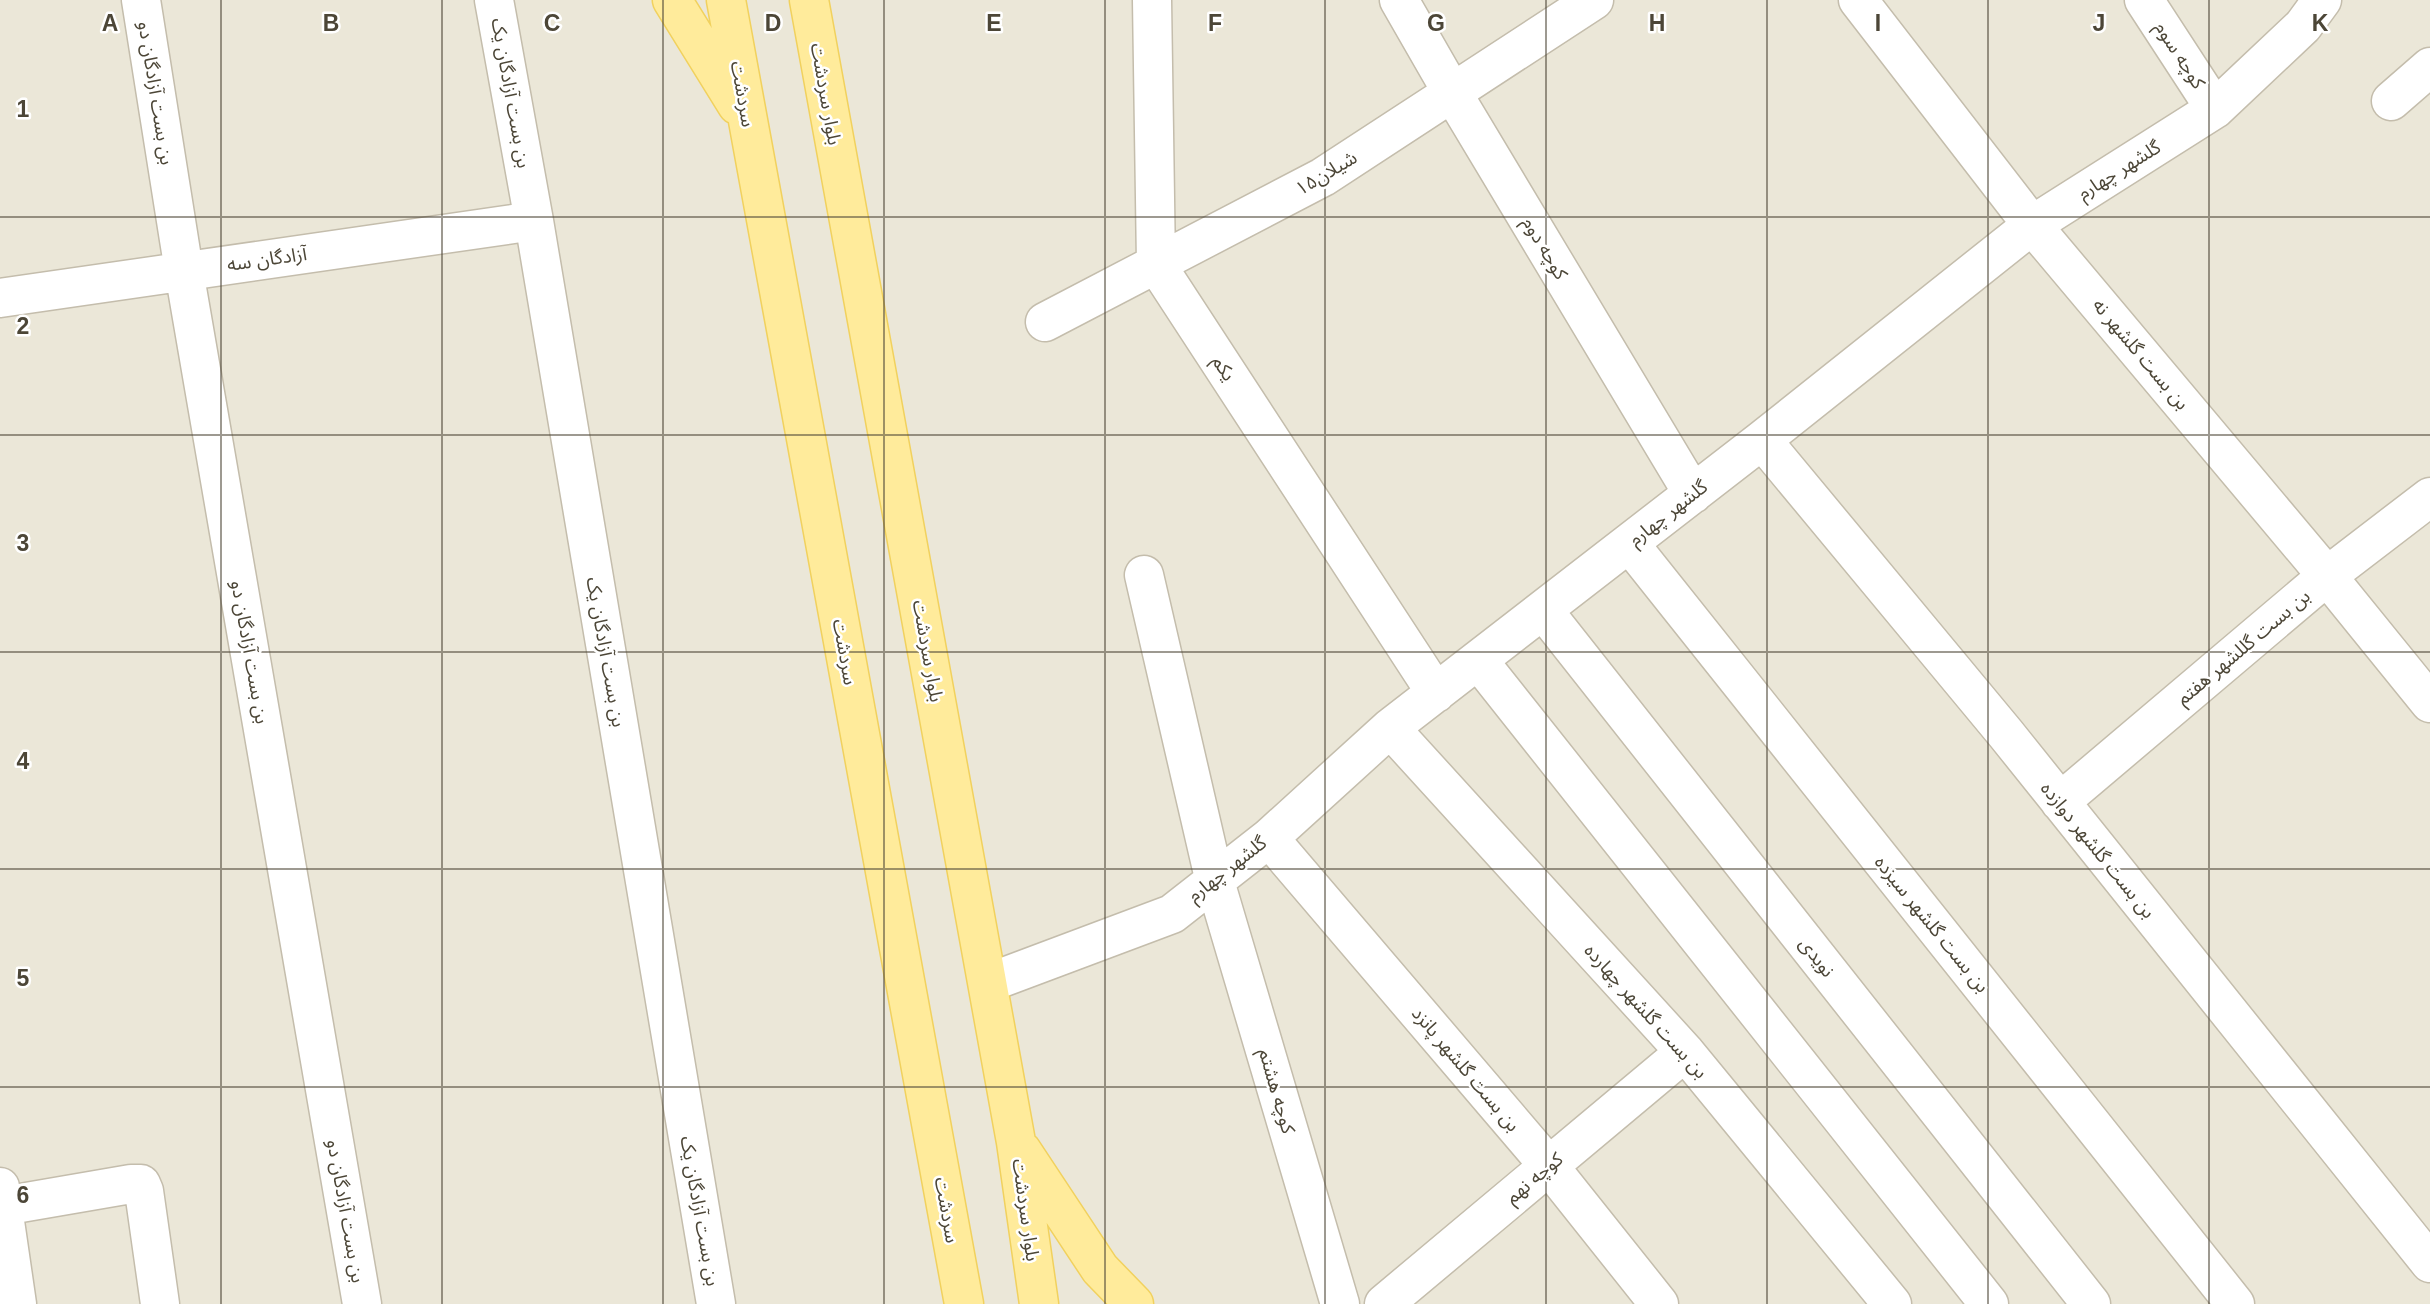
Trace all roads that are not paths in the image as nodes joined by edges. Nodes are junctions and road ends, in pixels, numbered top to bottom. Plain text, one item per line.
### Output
1 (141, 0) edge
2 (494, 0) edge
3 (672, 0) edge
4 (726, 0) edge
5 (809, 0) edge
6 (1152, 0) edge
7 (1399, 0) edge
8 (1594, 0) edge
9 (1858, 0) edge
10 (2144, 0) edge
11 (2322, 0) edge
12 (2430, 67) edge
13 (1452, 93) junction
14 (2390, 100) dead end
15 (2215, 109) junction
16 (748, 124) junction
17 (534, 221) junction
18 (2032, 225) junction
19 (1156, 264) junction
20 (184, 271) junction
21 (0, 298) edge
22 (1045, 322) dead end
23 (1762, 440) junction
24 (1693, 494) junction
25 (2430, 497) edge
26 (1629, 543) junction
27 (1144, 575) dead end
28 (2327, 576) junction
29 (1543, 610) junction
30 (1478, 660) junction
31 (1436, 692) junction
32 (2430, 703) edge
33 (1391, 727) junction
34 (2060, 802) junction
35 (1269, 838) junction
36 (1214, 878) junction
37 (988, 983) junction
38 (1685, 1052) junction
39 (1016, 1142) junction
40 (1549, 1166) junction
41 (2, 1197) edge
42 (2430, 1263) edge
43 (157, 1303) edge
44 (17, 1304) edge
45 (362, 1304) edge
46 (716, 1304) edge
47 (964, 1304) edge
48 (1039, 1304) edge
49 (1134, 1304) edge
50 (1340, 1304) edge
51 (1384, 1304) edge
52 (1659, 1304) edge
53 (1892, 1304) edge
54 (1989, 1304) edge
55 (2091, 1304) edge
56 (2235, 1304) edge

1 - 20 street, بن بست آزادگان دو
2 - 17 street, بن بست آزادگان یک
3 - 16 main road
4 - 16 main road, سردشت
5 - 37 main road, بلوار سردشت
6 - 19 street
7 - 13 street, کوچه دوم
8 - 13 street, شیلان۱۵
9 - 18 street, بن بست گلشهر نه
10 - 15 street, کوچه سوم
11 - 15 street, گلشهر چهارم
12 - 14 street
13 - 19 street, شیلان۱۵
13 - 24 street, کوچه دوم
15 - 18 street, گلشهر چهارم
16 - 47 main road, سردشت
17 - 20 street, آزادگان سه
17 - 46 street, بن بست آزادگان یک
18 - 23 street, گلشهر چهارم
18 - 28 street, بن بست گلشهر نه
19 - 22 street, شیلان۱۵
19 - 31 street, یکم
20 - 21 street, آزادگان سه
20 - 45 street, بن بست آزادگان دو
23 - 24 street, گلشهر چهارم
23 - 34 street, بن بست گلشهر دوازده
24 - 26 street, گلشهر چهارم
25 - 28 street, بن بست گللشهر هفتم
26 - 29 street, گلشهر چهارم
26 - 56 street, بن بست گلشهر سیزده
27 - 36 street, کوچه هشتم
28 - 32 street, بن بست گلشهر نه
28 - 34 street, بن بست گللشهر هفتم
29 - 30 street, گلشهر چهارم
29 - 55 street, نویدی
30 - 31 street, گلشهر چهارم
30 - 54 street
31 - 33 street, گلشهر چهارم
33 - 35 street, گلشهر چهارم
33 - 38 street, بن بست گلشهر چهارده
34 - 42 street, بن بست گلشهر دوازده
35 - 36 street, گلشهر چهارم
35 - 40 street, بن بست گلشهر پانزد
36 - 37 street, گلشهر چهارم
36 - 50 street, کوچه هشتم
37 - 39 main road, بلوار سردشت
38 - 40 street, کوچه نهم
38 - 53 street, بن بست گلشهر چهارده
39 - 48 main road, بلوار سردشت
39 - 49 main road
40 - 51 street, کوچه نهم
40 - 52 street, بن بست گلشهر پانزد
41 - 43 street
41 - 44 street

